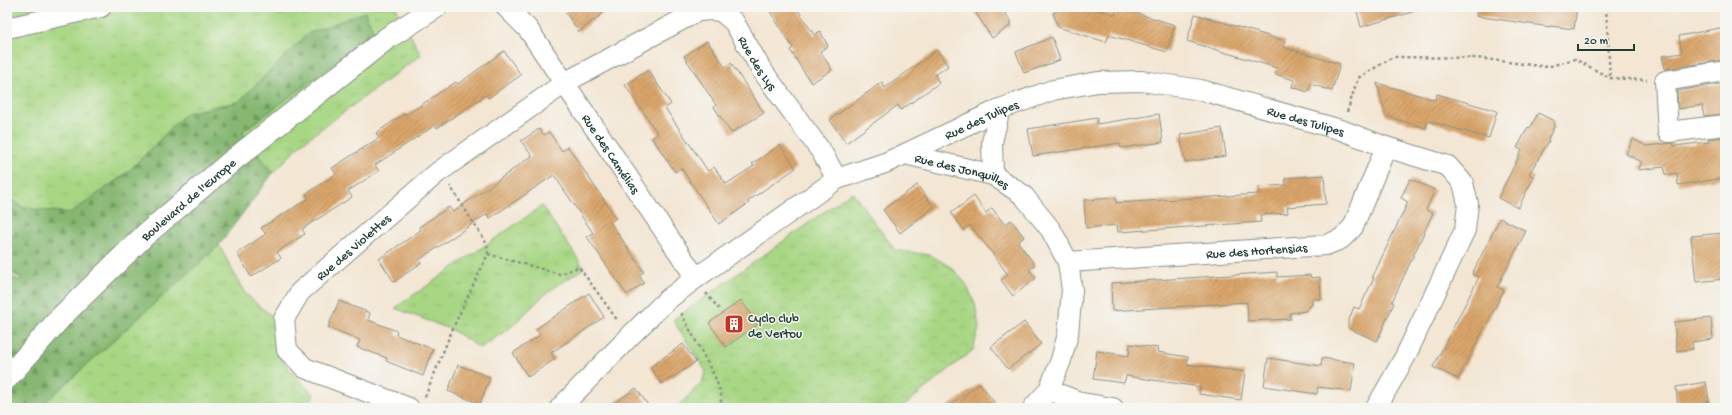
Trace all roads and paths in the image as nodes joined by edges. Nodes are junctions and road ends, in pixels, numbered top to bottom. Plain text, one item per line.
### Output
1 (101, 7) edge
2 (417, 7) edge
3 (436, 7) edge
4 (506, 7) edge
5 (524, 7) edge
6 (1606, 7) edge
7 (7, 28) edge
8 (528, 29) junction
9 (386, 39) junction
10 (1725, 71) edge
11 (1610, 78) junction
12 (1665, 81) junction
13 (566, 82) junction
14 (1000, 109) junction
15 (1725, 125) edge
16 (1342, 130) junction
17 (1386, 147) junction
18 (905, 154) junction
19 (437, 173) junction
20 (993, 175) junction
21 (837, 180) junction
22 (488, 254) junction
23 (1068, 262) junction
24 (696, 278) junction
25 (668, 300) junction
26 (632, 334) junction
27 (7, 378) edge
28 (1049, 390) junction
29 (416, 404) edge
30 (560, 408) edge
31 (721, 408) edge
32 (1033, 408) edge
33 (1113, 408) edge
34 (1376, 408) edge

1 - 7 street
2 - 9 street, Boulevard de l'Europe
3 - 9 street, Boulevard de l'Europe
4 - 8 street, Rue des Camélias
5 - 8 street, Rue des Camélias
6 - 11 path
8 - 13 street, Rue des Camélias
9 - 27 street, Boulevard de l'Europe
10 - 12 street
11 - 12 path
11 - 16 path
12 - 15 street
13 - 19 street, Rue des Violettes
13 - 21 street, Rue des Lys
13 - 24 street, Rue des Camélias
14 - 16 street, Rue des Tulipes
14 - 18 street, Rue des Tulipes
14 - 20 street
16 - 17 street, Rue des Tulipes
17 - 23 street, Rue des Hortensias
17 - 34 street, Rue des Tulipes
18 - 20 street, Rue des Jonquilles
18 - 21 street, Rue des Jonquilles
19 - 22 path
19 - 29 street, Rue des Violettes
20 - 23 street, Rue des Jonquilles
21 - 24 street, Rue des Jonquilles
22 - 26 path
22 - 29 path
23 - 28 street, Rue des Jonquilles
24 - 25 street
25 - 26 street
25 - 31 path
26 - 30 street
28 - 32 street, Rue des Jonquilles
28 - 33 street

